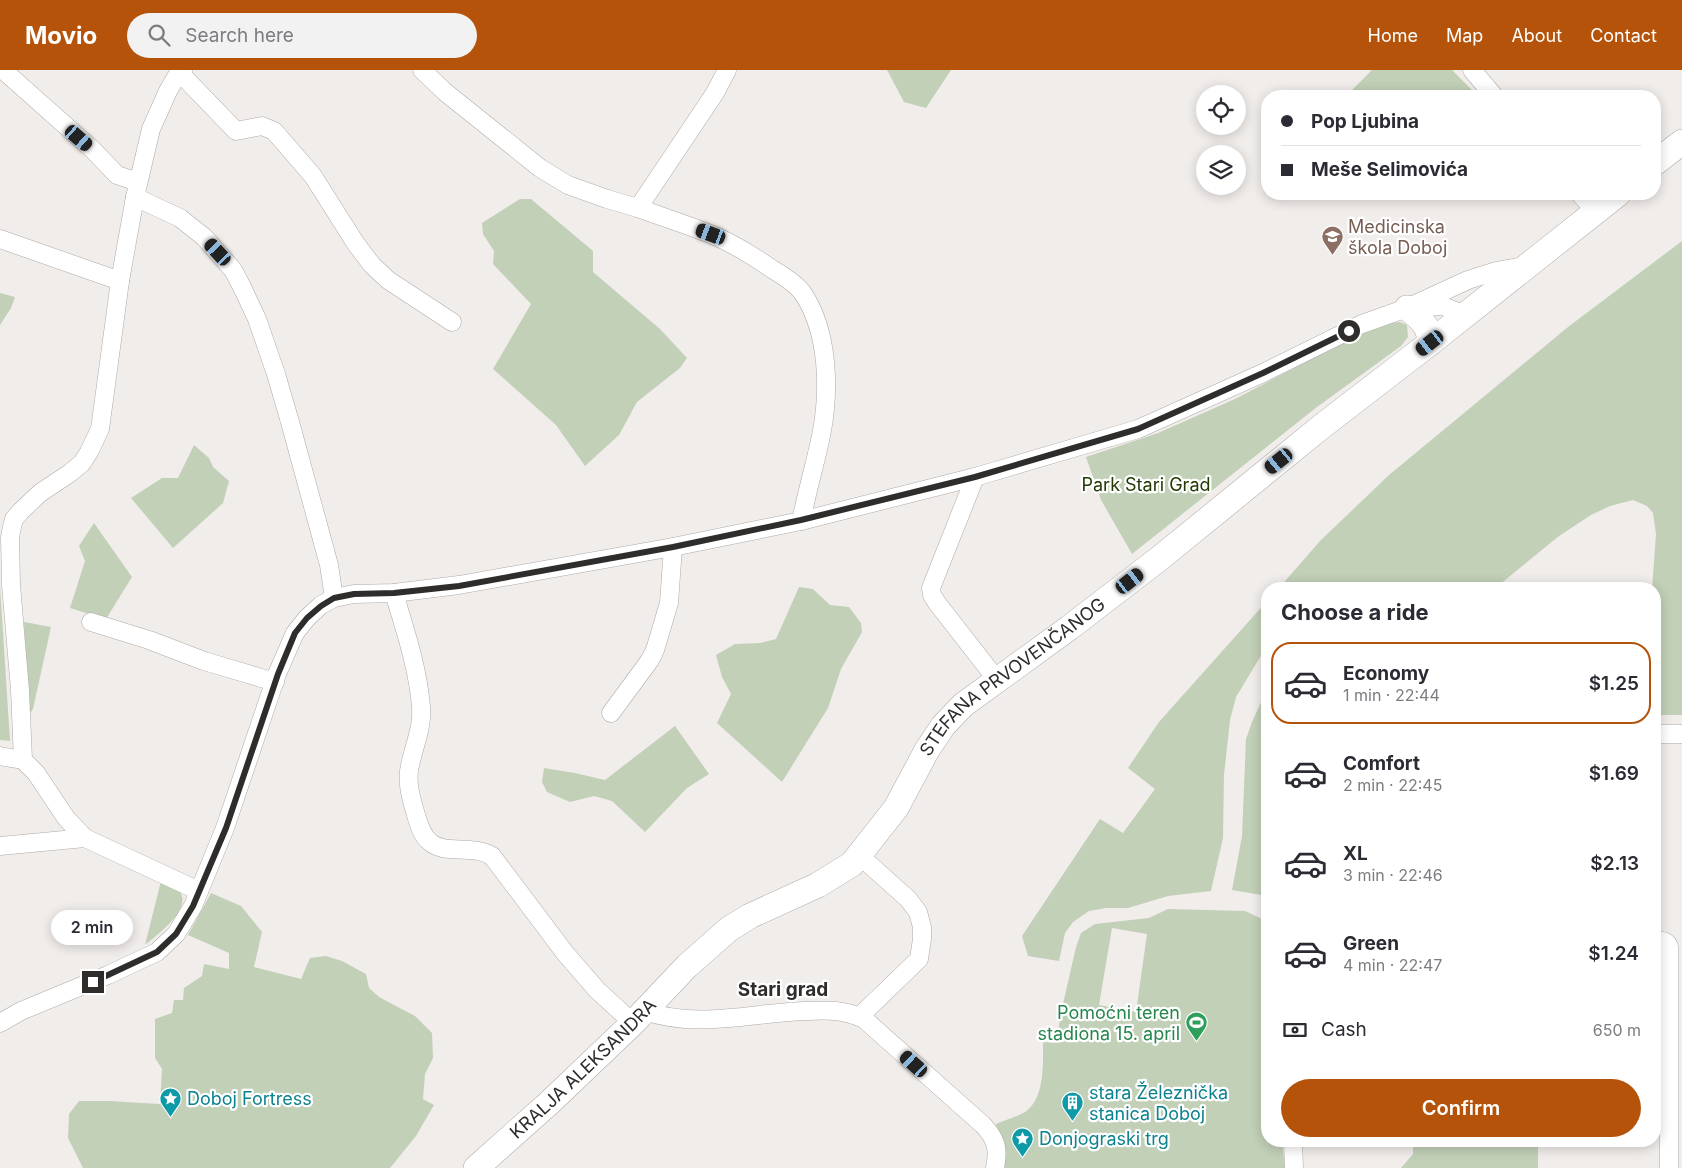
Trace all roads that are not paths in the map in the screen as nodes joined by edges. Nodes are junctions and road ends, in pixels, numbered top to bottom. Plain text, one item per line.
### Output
1 (3, 70) edge
2 (422, 70) edge
3 (727, 70) edge
4 (1472, 70) edge
5 (181, 71) edge
6 (1489, 90) edge
7 (1682, 142) edge
8 (1661, 159) edge
9 (136, 190) junction
10 (1588, 203) edge
11 (638, 208) junction
12 (0, 239) edge
13 (1530, 265) junction
14 (120, 281) junction
15 (1407, 308) junction
16 (1465, 315) junction
17 (452, 322) dead end
18 (1430, 343) junction
19 (975, 477) junction
20 (801, 520) junction
21 (673, 547) junction
22 (394, 593) junction
23 (334, 598) junction
24 (91, 622) dead end
25 (997, 680) junction
26 (275, 682) junction
27 (611, 713) dead end
28 (1682, 726) edge
29 (1661, 733) edge
30 (1661, 734) edge
31 (1682, 734) edge
32 (0, 756) edge
33 (23, 760) junction
34 (85, 838) junction
35 (0, 846) edge
36 (860, 856) junction
37 (199, 891) junction
38 (1661, 941) edge
39 (687, 966) joint
40 (639, 1017) junction
41 (859, 1017) junction
42 (0, 1023) edge
43 (1293, 1147) edge
44 (480, 1167) edge
45 (996, 1168) edge
46 (1294, 1168) edge
47 (1669, 1168) edge

1 - 9 street
2 - 11 street
3 - 11 street
4 - 6 street
5 - 9 street
5 - 17 street
7 - 8 street
9 - 14 street
9 - 23 street
10 - 13 street, STEFANA PRVOVENČANOG
11 - 20 street
12 - 14 street
13 - 15 street
13 - 16 street, STEFANA PRVOVENČANOG
14 - 33 street
15 - 16 street
15 - 18 street
15 - 19 street
16 - 18 street, STEFANA PRVOVENČANOG
18 - 25 street, STEFANA PRVOVENČANOG
19 - 20 street
19 - 25 street
20 - 21 street
21 - 22 street
21 - 27 street
22 - 23 street
22 - 40 street
23 - 26 street
24 - 26 street
25 - 36 street, STEFANA PRVOVENČANOG
26 - 37 street
28 - 29 street
30 - 31 street
32 - 33 street
33 - 34 street
34 - 35 street
34 - 37 street
36 - 39 street, STEFANA PRVOVENČANOG
36 - 41 street
37 - 42 street
38 - 47 street
39 - 40 street, KRALJA ALEKSANDRA
40 - 41 street
40 - 44 street, KRALJA ALEKSANDRA
41 - 45 street
43 - 46 street

